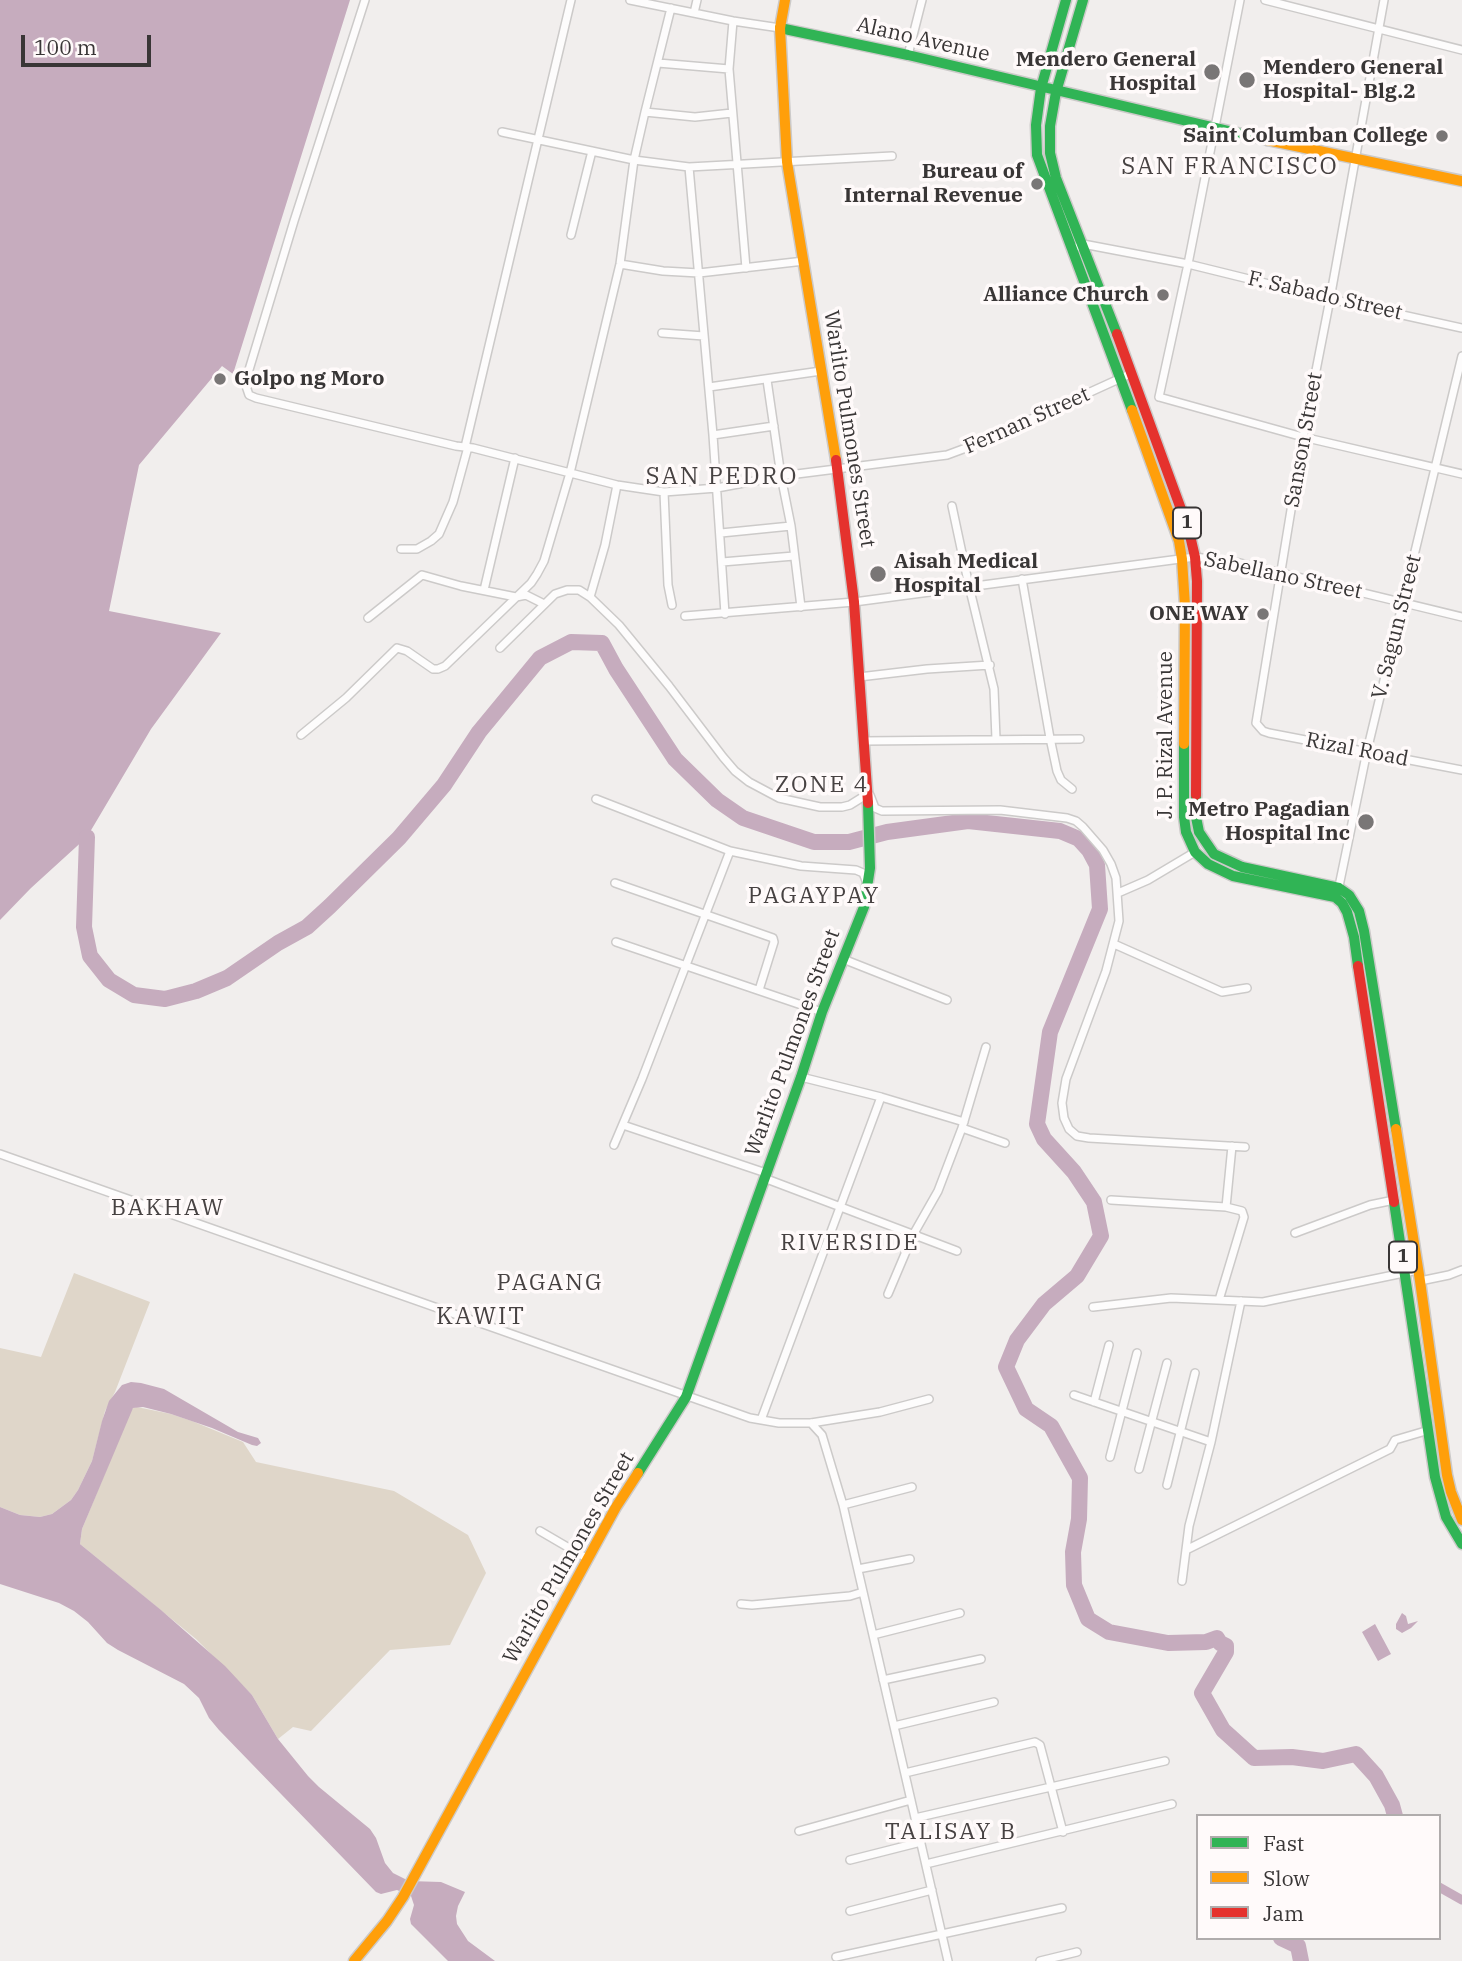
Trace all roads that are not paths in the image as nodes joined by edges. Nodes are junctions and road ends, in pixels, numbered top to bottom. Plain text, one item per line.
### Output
1 (365, 0) edge
2 (571, 0) edge
3 (630, 0) edge
4 (697, 0) edge
5 (785, 0) edge
6 (922, 0) edge
7 (1066, 0) edge
8 (1083, 0) edge
9 (1240, 0) edge
10 (1265, 0) edge
11 (1384, 0) edge
12 (671, 8) junction
13 (694, 13) junction
14 (733, 21) junction
15 (779, 28) junction
16 (1378, 29) junction
17 (1462, 50) edge
18 (908, 55) junction
19 (658, 63) junction
20 (729, 69) junction
21 (1041, 88) junction
22 (1056, 92) junction
23 (645, 112) junction
24 (732, 113) junction
25 (1216, 129) junction
26 (502, 132) dead end
27 (538, 139) junction
28 (592, 151) junction
29 (892, 156) dead end
30 (1355, 159) junction
31 (634, 160) junction
32 (787, 162) junction
33 (738, 165) junction
34 (689, 167) junction
35 (1462, 181) edge
36 (571, 235) dead end
37 (1083, 244) junction
38 (1071, 250) junction
39 (804, 261) junction
40 (620, 264) junction
41 (1188, 264) junction
42 (746, 268) junction
43 (699, 273) junction
44 (1330, 299) junction
45 (1110, 314) junction
46 (1098, 319) junction
47 (1462, 328) edge
48 (662, 333) dead end
49 (704, 336) junction
50 (1462, 356) edge
51 (821, 371) junction
52 (1132, 373) junction
53 (1121, 379) junction
54 (767, 380) junction
55 (709, 387) junction
56 (1159, 397) junction
57 (1143, 404) junction
58 (1132, 409) junction
59 (774, 426) junction
60 (713, 435) junction
61 (1303, 437) junction
62 (466, 447) junction
63 (1163, 457) junction
64 (515, 458) junction
65 (1151, 461) junction
66 (1436, 468) junction
67 (838, 469) junction
68 (570, 473) junction
69 (1462, 474) edge
70 (781, 476) junction
71 (617, 485) junction
72 (717, 488) junction
73 (664, 492) junction
74 (952, 506) dead end
75 (791, 526) junction
76 (720, 533) junction
77 (401, 549) dead end
78 (794, 556) junction
79 (1195, 557) junction
80 (1182, 559) junction
81 (722, 562) junction
82 (1280, 573) junction
83 (1022, 579) junction
84 (969, 586) junction
85 (484, 590) junction
86 (516, 597) junction
87 (590, 597) junction
88 (854, 602) junction
89 (544, 604) junction
90 (1403, 604) junction
91 (672, 605) dead end
92 (801, 607) junction
93 (725, 614) junction
94 (685, 616) dead end
95 (1462, 617) edge
96 (368, 618) dead end
97 (500, 648) dead end
98 (989, 665) junction
99 (859, 677) junction
100 (1256, 723) joint
101 (1183, 732) junction
102 (1196, 732) junction
103 (301, 735) dead end
104 (1050, 738) junction
105 (996, 739) junction
106 (1080, 739) dead end
107 (864, 741) junction
108 (1367, 751) junction
109 (1462, 770) edge
110 (1072, 789) dead end
111 (866, 790) junction
112 (596, 799) dead end
113 (730, 851) junction
114 (1195, 852) junction
115 (615, 883) dead end
116 (868, 885) junction
117 (1118, 893) junction
118 (1337, 893) junction
119 (706, 914) junction
120 (1363, 923) junction
121 (1352, 926) junction
122 (616, 942) dead end
123 (1114, 944) junction
124 (842, 959) junction
125 (686, 966) junction
126 (1247, 988) dead end
127 (1373, 988) junction
128 (759, 990) junction
129 (1362, 991) junction
130 (947, 1000) dead end
131 (822, 1012) junction
132 (986, 1047) dead end
133 (1386, 1067) junction
134 (1374, 1069) junction
135 (801, 1077) junction
136 (881, 1097) junction
137 (624, 1125) junction
138 (963, 1125) junction
139 (1397, 1137) junction
140 (1385, 1139) junction
141 (1005, 1143) dead end
142 (614, 1145) dead end
143 (1232, 1146) junction
144 (1245, 1146) dead end
145 (0, 1154) edge
146 (765, 1176) junction
147 (1111, 1200) dead end
148 (1394, 1200) junction
149 (841, 1206) junction
150 (1226, 1208) junction
151 (1295, 1233) dead end
152 (913, 1235) junction
153 (957, 1251) dead end
154 (1462, 1270) edge
155 (1405, 1273) junction
156 (1419, 1276) junction
157 (888, 1294) dead end
158 (1219, 1300) junction
159 (1241, 1301) junction
160 (1093, 1307) dead end
161 (1109, 1345) dead end
162 (1429, 1347) junction
163 (1417, 1349) junction
164 (1137, 1353) dead end
165 (1167, 1363) dead end
166 (1195, 1373) dead end
167 (1074, 1395) dead end
168 (686, 1397) junction
169 (929, 1399) dead end
170 (1094, 1402) junction
171 (1122, 1412) junction
172 (1439, 1415) junction
173 (1426, 1418) junction
174 (761, 1420) junction
175 (1152, 1422) junction
176 (811, 1423) junction
177 (1429, 1430) junction
178 (1181, 1432) junction
179 (1211, 1442) junction
180 (1110, 1457) dead end
181 (1139, 1469) dead end
182 (1447, 1475) junction
183 (1435, 1477) junction
184 (1167, 1485) dead end
185 (912, 1487) dead end
186 (843, 1504) junction
187 (1462, 1520) edge
188 (540, 1531) dead end
189 (1462, 1544) edge
190 (1186, 1550) junction
191 (588, 1559) junction
192 (910, 1559) dead end
193 (858, 1569) junction
194 (1182, 1581) dead end
195 (863, 1592) junction
196 (741, 1604) dead end
197 (960, 1614) dead end
198 (873, 1635) junction
199 (981, 1658) dead end
200 (883, 1680) junction
201 (994, 1702) dead end
202 (894, 1726) junction
203 (1164, 1761) dead end
204 (905, 1773) junction
205 (1052, 1787) junction
206 (911, 1800) junction
207 (1172, 1804) dead end
208 (915, 1818) junction
209 (799, 1831) dead end
210 (1063, 1832) junction
211 (921, 1842) junction
212 (850, 1860) dead end
213 (926, 1864) junction
214 (932, 1890) junction
215 (1062, 1908) dead end
216 (850, 1911) dead end
217 (942, 1936) junction
218 (1077, 1952) dead end
219 (836, 1958) dead end
220 (354, 1961) edge
221 (948, 1961) edge
222 (1040, 1961) edge

1 - 62 street, Fernan Street
2 - 27 street
3 - 12 street
4 - 13 street
5 - 15 main road, Warlito Pulmones Street
6 - 18 street
7 - 21 main road, J. P. Rizal Avenue / 1
8 - 22 main road, J. P. Rizal Avenue / 1
9 - 25 street
10 - 16 street
11 - 16 street, Sanson Street
12 - 13 street
12 - 19 street
13 - 14 street
14 - 15 street
14 - 20 street
15 - 18 main road, Alano Avenue
15 - 32 main road, Warlito Pulmones Street
16 - 17 street
16 - 30 street, Sanson Street
18 - 21 main road, Alano Avenue
19 - 20 street
19 - 23 street
20 - 24 street
21 - 22 main road, Alano Avenue
21 - 38 main road, J. P. Rizal Avenue / 1
22 - 25 main road, Alano Avenue
22 - 37 main road, J. P. Rizal Avenue / 1
23 - 24 street
23 - 31 street
24 - 33 street
25 - 30 main road, Alano Avenue
25 - 41 street
26 - 27 street
27 - 28 street
27 - 62 street
28 - 31 street
28 - 36 street
29 - 32 street
30 - 35 main road, Alano Avenue
30 - 44 street, Sanson Street
31 - 34 street
31 - 40 street
32 - 33 street
32 - 39 main road, Warlito Pulmones Street
33 - 34 street
33 - 42 street
34 - 43 street
37 - 38 street
37 - 41 street, F. Sabado Street
37 - 45 main road, J. P. Rizal Avenue / 1
38 - 46 main road, J. P. Rizal Avenue / 1
39 - 42 street
39 - 51 main road, Warlito Pulmones Street
40 - 43 street
40 - 68 street
41 - 44 street, F. Sabado Street
41 - 56 street
42 - 43 street
43 - 49 street
44 - 47 street, F. Sabado Street
44 - 61 street, Sanson Street
45 - 46 main road
45 - 52 main road, J. P. Rizal Avenue / 1
46 - 53 main road, J. P. Rizal Avenue / 1
48 - 49 street
49 - 55 street
50 - 66 street, V. Sagun Street
51 - 54 street
51 - 67 main road, Warlito Pulmones Street
52 - 53 street, Fernan Street
52 - 57 main road, J. P. Rizal Avenue / 1
53 - 58 main road, J. P. Rizal Avenue / 1
53 - 67 street, Fernan Street
54 - 55 street
54 - 59 street
55 - 60 street
56 - 57 street
56 - 61 street
57 - 58 street
57 - 63 main road, J. P. Rizal Avenue / 1
58 - 65 main road, J. P. Rizal Avenue / 1
59 - 60 street
59 - 70 street
60 - 72 street
61 - 66 street
61 - 82 street, Sanson Street
62 - 64 street, Fernan Street
62 - 77 street
63 - 65 main road
63 - 79 main road, J. P. Rizal Avenue / 1
64 - 68 street, Fernan Street
64 - 85 street
65 - 80 main road, J. P. Rizal Avenue / 1
66 - 69 street
66 - 90 street, V. Sagun Street
67 - 70 street, Fernan Street
67 - 88 main road, Warlito Pulmones Street
68 - 71 street, Fernan Street
68 - 86 street
70 - 72 street, Fernan Street
70 - 75 street
71 - 73 street, Fernan Street
71 - 87 street
72 - 73 street, Fernan Street
72 - 76 street
73 - 91 street
74 - 84 street
75 - 76 street
75 - 78 street
76 - 81 street
78 - 81 street
78 - 92 street
79 - 80 street, Sabellano Street
79 - 82 street, Sabellano Street
79 - 102 main road, J. P. Rizal Avenue / 1
80 - 83 street, Sabellano Street
80 - 101 main road, J. P. Rizal Avenue / 1
81 - 93 street
82 - 90 street, Sabellano Street
82 - 100 street, Sanson Street
83 - 84 street, Sabellano Street
83 - 104 street
84 - 88 street, Sabellano Street
84 - 98 street
85 - 86 street
85 - 96 street
86 - 89 street
86 - 103 street
87 - 89 street
87 - 111 street
88 - 92 street, Sabellano Street
88 - 99 main road, Warlito Pulmones Street
89 - 97 street
90 - 95 street, Sabellano Street
90 - 108 street, V. Sagun Street
92 - 93 street, Sabellano Street
93 - 94 street, Sabellano Street
98 - 99 street
98 - 105 street
99 - 107 main road, Warlito Pulmones Street
100 - 108 street, Rizal Road
101 - 102 main road
101 - 114 main road, J. P. Rizal Avenue / 1
102 - 118 main road, J. P. Rizal Avenue / 1
104 - 105 street
104 - 106 street
104 - 110 street
105 - 107 street
107 - 111 main road, Warlito Pulmones Street
108 - 109 street, Rizal Road
108 - 118 street, V. Sagun Street
111 - 116 main road, Warlito Pulmones Street
111 - 117 street
112 - 113 street
113 - 116 street
113 - 119 street
114 - 117 street
114 - 118 main road
115 - 119 street
116 - 124 main road, Warlito Pulmones Street
117 - 123 street
118 - 120 main road, 1
118 - 121 main road, 1
119 - 125 street
119 - 128 street
120 - 121 main road
120 - 127 main road, 1
121 - 129 main road, 1
122 - 125 street
123 - 126 street
123 - 143 street
124 - 130 street
124 - 131 main road, Warlito Pulmones Street
125 - 128 street
125 - 137 street
127 - 129 main road
127 - 133 main road, 1
128 - 131 street
129 - 134 main road, 1
131 - 135 main road, Warlito Pulmones Street
132 - 138 street
133 - 134 main road
133 - 139 main road, 1
134 - 140 main road, 1
135 - 136 street
135 - 146 main road, Warlito Pulmones Street
136 - 138 street
136 - 149 street
137 - 142 street
137 - 146 street
138 - 141 street
138 - 152 street
139 - 140 main road
139 - 156 main road, 1
140 - 148 main road, 1
143 - 144 street
143 - 150 street
145 - 168 street
146 - 149 street
146 - 168 main road, Warlito Pulmones Street
147 - 150 street
148 - 151 street
148 - 155 main road, 1
149 - 152 street
149 - 174 street
150 - 158 street
152 - 153 street
152 - 157 street
154 - 156 street
155 - 156 street
155 - 159 street
155 - 163 main road, 1
156 - 162 main road, 1
158 - 159 street
158 - 160 street
159 - 179 street
161 - 170 street
162 - 163 main road
162 - 172 main road, 1
163 - 173 main road, 1
164 - 171 street
165 - 175 street
166 - 178 street
167 - 170 street
168 - 174 street
168 - 191 main road, Warlito Pulmones Street
169 - 176 street
170 - 171 street
171 - 175 street
171 - 180 street
172 - 173 main road
172 - 182 main road, 1
173 - 177 main road, 1
174 - 176 street
175 - 178 street
175 - 181 street
176 - 186 street
177 - 183 main road, 1
177 - 190 street
178 - 179 street
178 - 184 street
179 - 190 street
182 - 183 main road
182 - 187 main road, 1
183 - 189 main road, 1
185 - 186 street
186 - 193 street
188 - 191 street
190 - 194 street
191 - 220 main road, Warlito Pulmones Street
192 - 193 street
193 - 195 street
195 - 196 street
195 - 198 street
197 - 198 street
198 - 200 street
199 - 200 street
200 - 202 street
201 - 202 street
202 - 204 street
203 - 205 street
204 - 205 street
204 - 206 street
205 - 208 street
205 - 210 street
206 - 208 street
206 - 209 street
207 - 210 street
208 - 211 street
210 - 213 street
211 - 212 street
211 - 213 street
213 - 214 street
214 - 216 street
214 - 217 street
215 - 217 street
217 - 219 street
217 - 221 street
218 - 222 street

